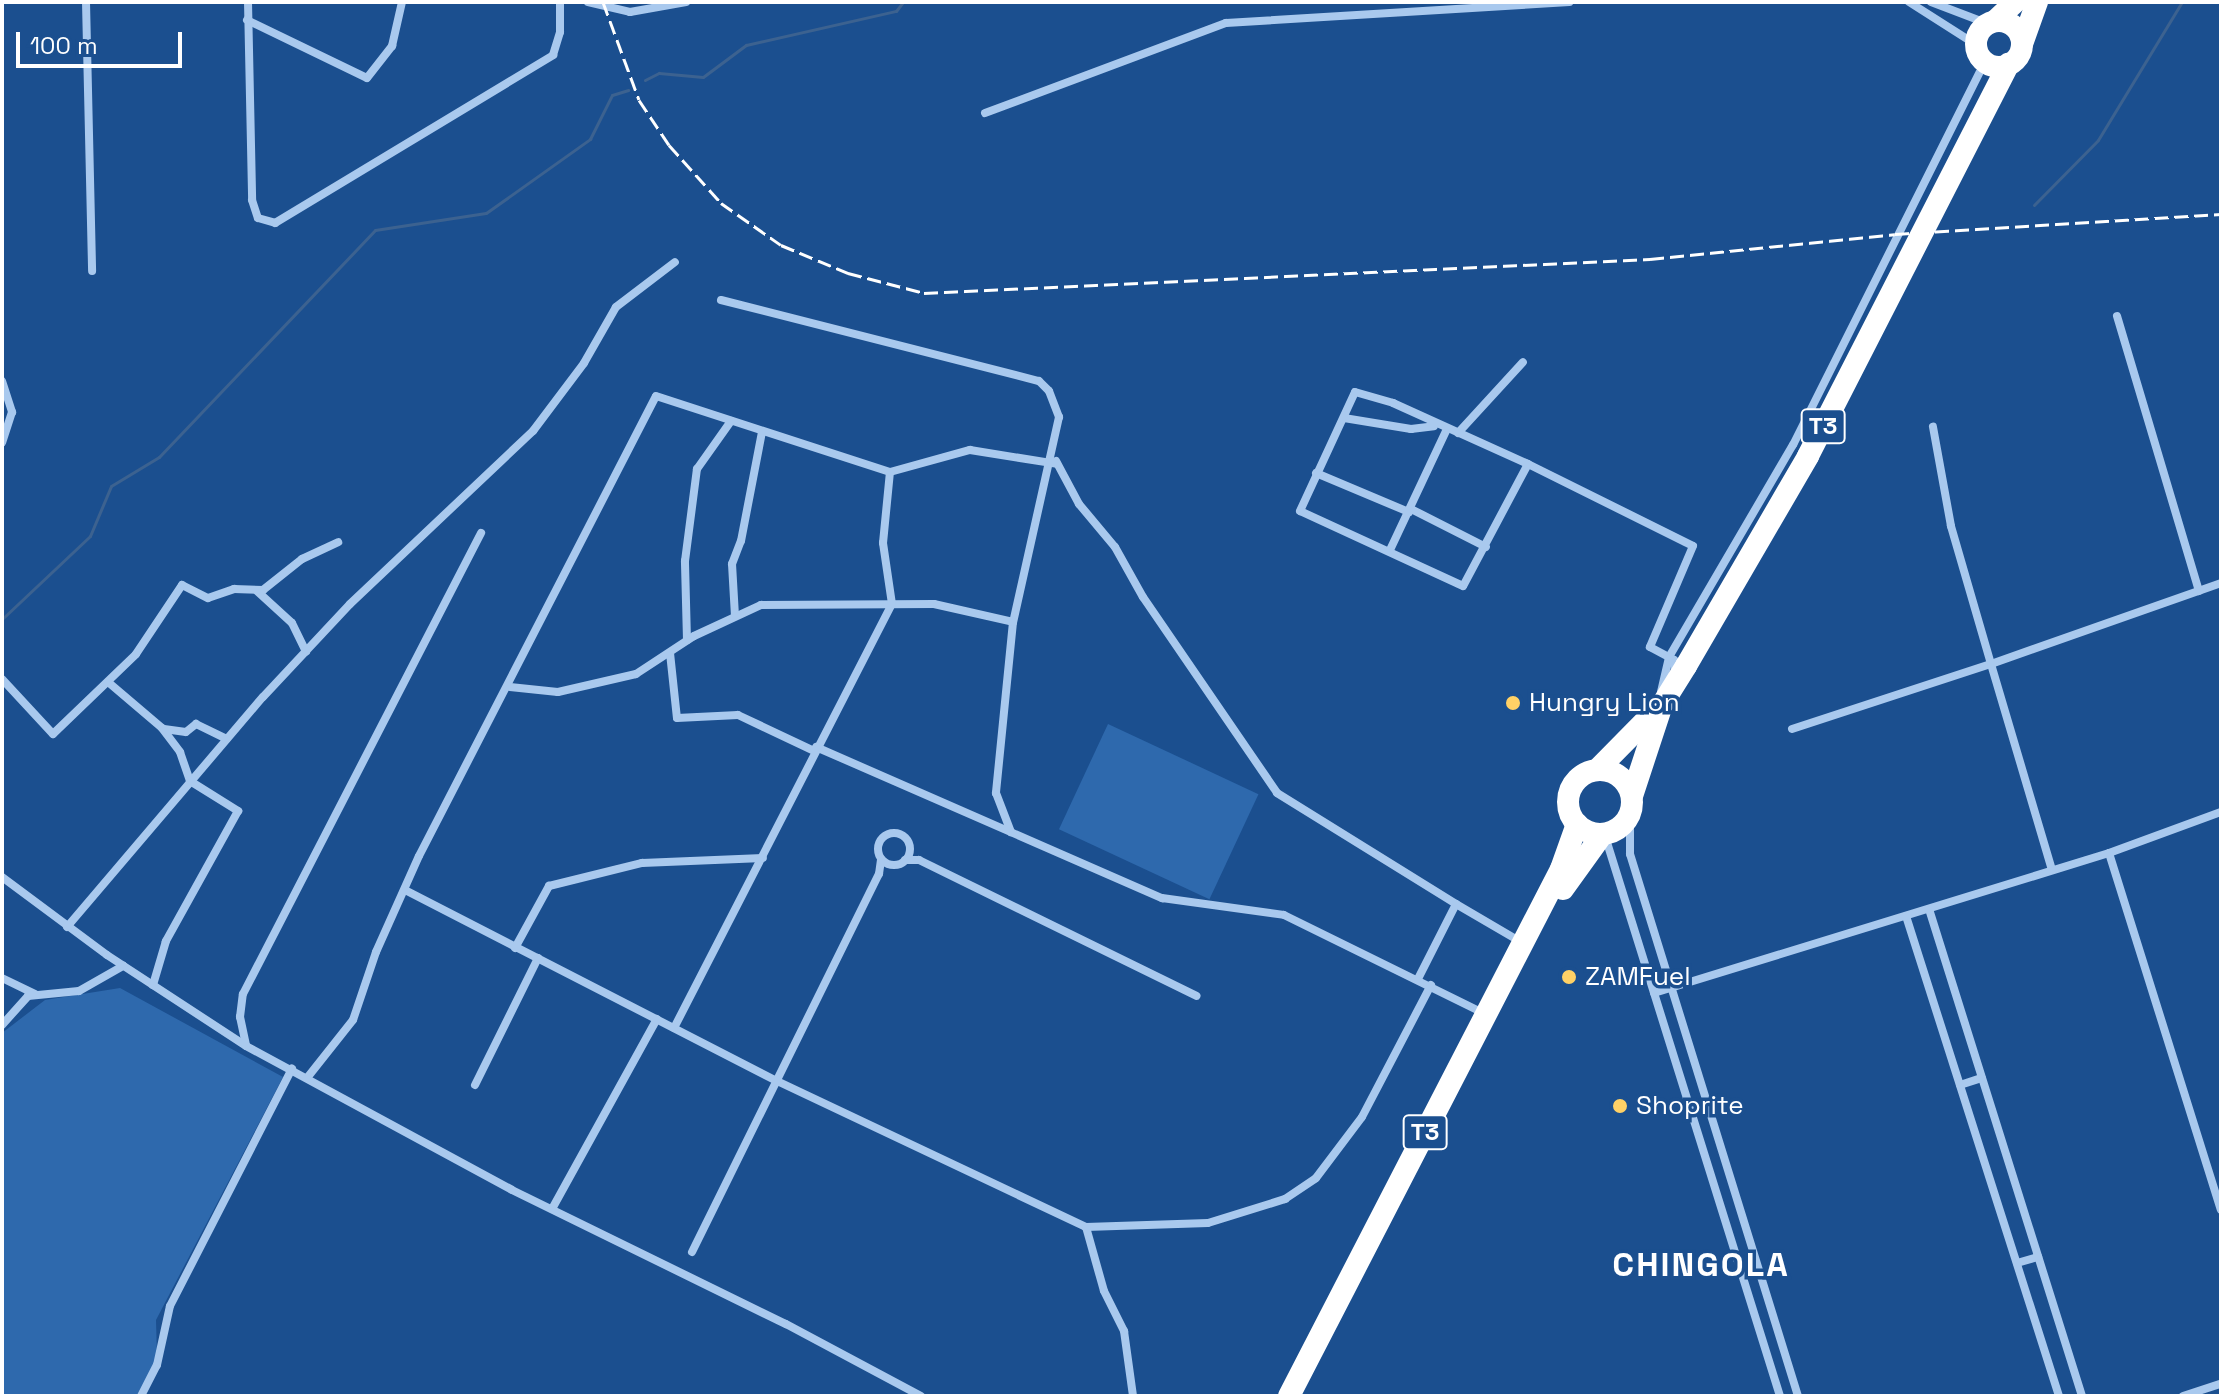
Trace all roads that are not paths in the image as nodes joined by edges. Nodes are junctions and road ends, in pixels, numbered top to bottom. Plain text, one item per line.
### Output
1 (86, 2) edge
2 (248, 2) edge
3 (402, 2) edge
4 (560, 2) edge
5 (588, 2) edge
6 (629, 2) edge
7 (686, 2) edge
8 (1569, 2) edge
9 (1909, 2) edge
10 (1931, 2) edge
11 (2015, 2) edge
12 (2037, 2) edge
13 (1948, 5) edge
14 (630, 12) junction
15 (1942, 19) junction
16 (247, 20) junction
17 (1991, 22) junction
18 (2022, 44) junction
19 (1978, 57) junction
20 (2009, 64) junction
21 (985, 113) dead end
22 (1971, 142) junction
23 (675, 262) dead end
24 (92, 271) dead end
25 (721, 300) dead end
26 (2117, 316) dead end
27 (1523, 362) dead end
28 (2, 381) edge
29 (1344, 418) junction
30 (731, 421) junction
31 (1435, 426) junction
32 (1933, 427) dead end
33 (1447, 429) junction
34 (762, 432) junction
35 (1458, 433) junction
36 (2, 442) edge
37 (1049, 455) junction
38 (1528, 464) junction
39 (890, 472) junction
40 (1316, 473) junction
41 (1410, 510) junction
42 (481, 533) dead end
43 (338, 542) dead end
44 (1486, 547) junction
45 (1390, 550) junction
46 (2221, 583) edge
47 (256, 590) junction
48 (2199, 591) junction
49 (892, 604) junction
50 (735, 616) junction
51 (1013, 622) junction
52 (687, 640) junction
53 (306, 652) junction
54 (670, 653) junction
55 (1669, 657) junction
56 (1991, 664) junction
57 (2, 679) edge
58 (108, 682) junction
59 (1676, 683) junction
60 (510, 687) junction
61 (1660, 706) junction
62 (162, 728) junction
63 (1792, 729) dead end
64 (227, 739) junction
65 (815, 749) junction
66 (1597, 770) junction
67 (190, 781) junction
68 (1631, 805) junction
69 (2221, 812) edge
70 (1577, 824) junction
71 (1011, 832) junction
72 (1603, 834) junction
73 (909, 845) junction
74 (2109, 853) junction
75 (763, 858) junction
76 (881, 859) junction
77 (905, 860) junction
78 (919, 860) junction
79 (895, 864) junction
80 (1578, 865) junction
81 (2052, 870) junction
82 (879, 874) junction
83 (1615, 875) junction
84 (2, 877) edge
85 (405, 890) junction
86 (1456, 904) junction
87 (1929, 909) junction
88 (1906, 916) junction
89 (67, 927) junction
90 (1522, 943) junction
91 (515, 948) junction
92 (538, 958) junction
93 (123, 966) junction
94 (2, 978) edge
95 (1418, 979) junction
96 (153, 985) junction
97 (1431, 985) junction
98 (1672, 987) junction
99 (1654, 993) junction
100 (35, 994) junction
101 (1197, 996) dead end
102 (1491, 1017) junction
103 (657, 1019) junction
104 (2, 1025) edge
105 (674, 1028) junction
106 (246, 1046) junction
107 (292, 1069) junction
108 (307, 1078) junction
109 (1982, 1078) junction
110 (777, 1081) junction
111 (475, 1085) dead end
112 (1960, 1085) junction
113 (552, 1209) junction
114 (2221, 1210) edge
115 (1086, 1227) junction
116 (692, 1252) dead end
117 (2038, 1257) junction
118 (2017, 1263) junction
119 (1780, 1338) junction
120 (1764, 1343) junction
121 (2221, 1384) edge
122 (141, 1396) edge
123 (921, 1396) edge
124 (1133, 1396) edge
125 (1289, 1396) edge
126 (1302, 1396) edge
127 (1780, 1396) edge
128 (1798, 1396) edge
129 (2059, 1396) edge
130 (2082, 1396) edge
131 (2183, 1396) edge

1 - 24 street
2 - 16 street
3 - 16 street
4 - 16 street
5 - 14 street
6 - 14 street
7 - 14 street
8 - 21 street
9 - 15 street
10 - 13 street
11 - 17 highway, T3
12 - 18 highway, T3
13 - 15 street
13 - 17 street
15 - 19 street
17 - 18 highway
17 - 19 highway, T3
18 - 20 highway, T3
19 - 20 highway
19 - 22 highway, T3
19 - 55 street
20 - 22 highway, T3
22 - 59 highway, T3
23 - 53 street
25 - 37 street
26 - 48 street
27 - 35 street
28 - 36 street
29 - 31 street
29 - 31 street
29 - 40 street
30 - 34 street
30 - 52 street
30 - 60 street
31 - 33 street
32 - 56 street
33 - 35 street
33 - 41 street
34 - 39 street
34 - 50 street
35 - 38 street
37 - 39 street
37 - 51 street
37 - 86 street
38 - 44 street
38 - 55 street
39 - 49 street
40 - 41 street
40 - 45 street
41 - 44 street
41 - 45 street
42 - 106 street
43 - 47 street
44 - 45 street
46 - 48 street
47 - 53 street
47 - 58 street
48 - 56 street
49 - 50 street
49 - 51 street
49 - 65 street
50 - 52 street
51 - 71 street
52 - 54 street
53 - 64 street
54 - 60 street
54 - 65 street
55 - 59 street
55 - 61 street
56 - 63 street
56 - 81 street
57 - 58 street
58 - 62 street
59 - 61 highway, T3
60 - 85 street
61 - 66 highway, T3
61 - 68 highway, T3
62 - 64 street
62 - 67 street
64 - 67 street
65 - 71 street
65 - 75 street
66 - 68 highway
66 - 70 highway, T3
67 - 89 street
67 - 96 street
68 - 72 highway, T3
68 - 98 street
69 - 74 street
70 - 72 highway
70 - 90 highway, T3
71 - 95 street
72 - 80 highway, T3
72 - 83 street
73 - 76 street
73 - 77 street
73 - 78 street
74 - 81 street
74 - 114 street
75 - 91 street
75 - 105 street
76 - 79 street
76 - 82 street
77 - 78 street
77 - 79 street
78 - 101 street
79 - 82 street
80 - 83 street
80 - 102 highway, T3
81 - 87 street
82 - 110 street
83 - 99 street
84 - 89 street
85 - 91 street
85 - 108 street
86 - 90 street
86 - 95 street
87 - 88 street
87 - 109 street
88 - 98 street
88 - 112 street
89 - 93 street
90 - 102 highway, T3
91 - 92 street
92 - 103 street
92 - 111 street
93 - 96 street
93 - 100 street
94 - 100 street
95 - 97 street
96 - 106 street
97 - 102 street
97 - 115 street
98 - 99 street
98 - 119 street
99 - 120 street
100 - 104 street
102 - 125 highway, T3
102 - 126 highway, T3
103 - 105 street
103 - 113 street
105 - 110 street
106 - 107 street
107 - 108 street
107 - 122 street
108 - 113 street
109 - 112 street
109 - 117 street
110 - 115 street
110 - 116 street
112 - 118 street
113 - 123 street
115 - 124 street
117 - 118 street
117 - 130 street
118 - 129 street
119 - 120 street
119 - 128 street
120 - 127 street
121 - 131 street

